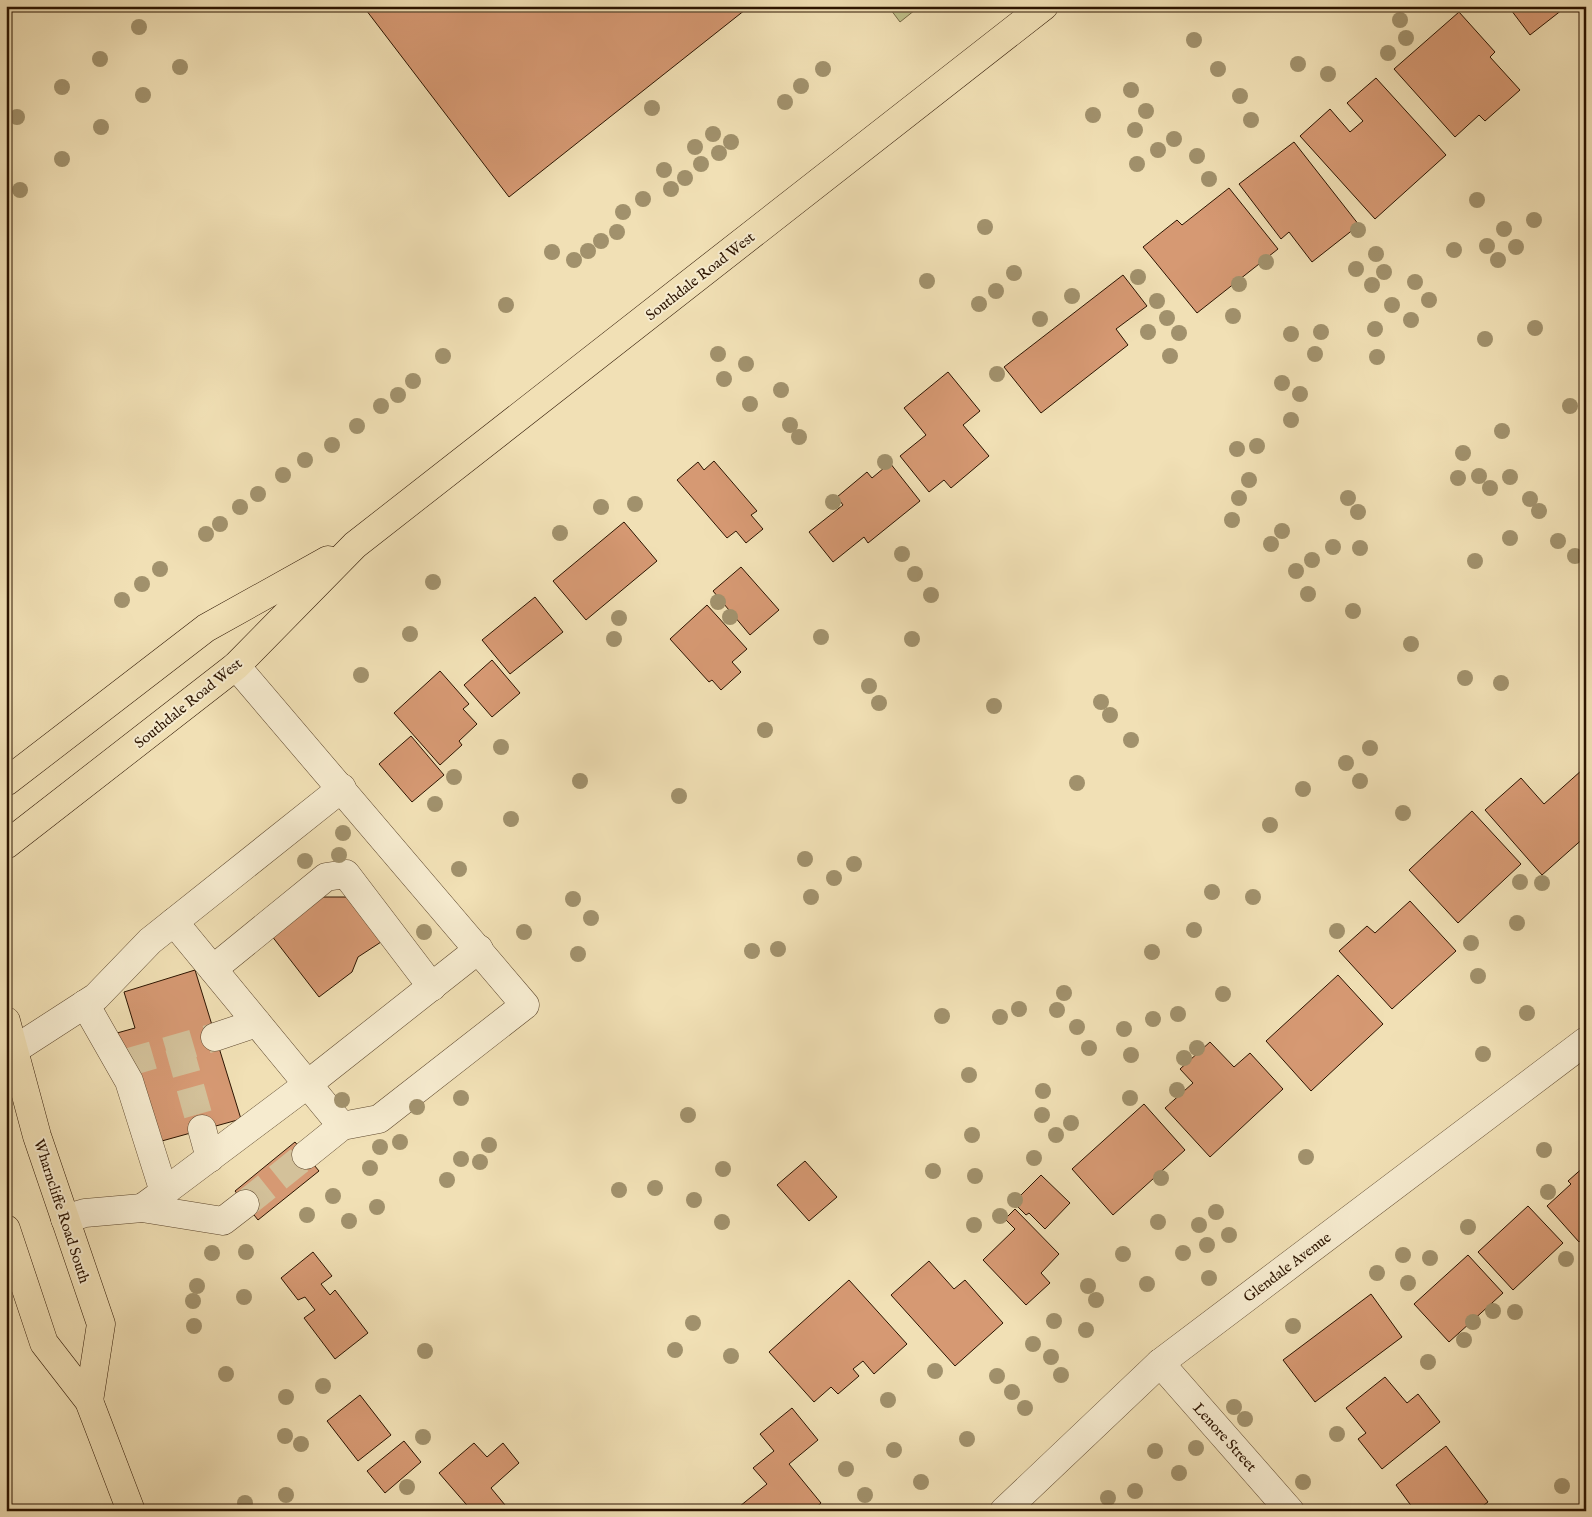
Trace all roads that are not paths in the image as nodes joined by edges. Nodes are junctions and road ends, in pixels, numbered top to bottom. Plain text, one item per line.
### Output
1 (1044, 6) edge
2 (355, 545) junction
3 (236, 666) junction
4 (6, 782) edge
5 (342, 788) junction
6 (6, 845) edge
7 (174, 922) junction
8 (478, 949) junction
9 (213, 969) junction
10 (432, 987) junction
11 (85, 1004) junction
12 (6, 1021) edge
13 (257, 1023) junction
14 (215, 1037) tunnel mouth
15 (1586, 1041) edge
16 (14, 1050) junction
17 (308, 1084) junction
18 (342, 1126) junction
19 (202, 1129) tunnel mouth
20 (306, 1155) tunnel mouth
21 (210, 1158) junction
22 (164, 1192) junction
23 (245, 1204) tunnel mouth
24 (142, 1208) junction
25 (65, 1219) junction
26 (6, 1230) edge
27 (1160, 1363) junction
28 (89, 1401) junction
29 (131, 1511) edge
30 (1004, 1511) edge
31 (1290, 1511) edge

1 - 2 main road, Southdale Road West
2 - 3 main road, Southdale Road West
2 - 4 main road, Southdale Road West
3 - 5 street
3 - 6 main road, Southdale Road West
5 - 7 street
5 - 8 street
7 - 9 street
7 - 11 street
8 - 10 street
8 - 18 street
9 - 10 street
9 - 13 street
10 - 17 street
11 - 16 street
11 - 22 street
12 - 16 main road, Wharncliffe Road South
13 - 14 street
13 - 17 street
15 - 27 street, Glendale Avenue
16 - 25 main road, Wharncliffe Road South
17 - 18 street
17 - 21 street
18 - 20 street
19 - 21 street
21 - 22 street
22 - 24 street
23 - 24 street
24 - 25 street
25 - 28 main road, Wharncliffe Road South
26 - 28 main road, Wharncliffe Road South
27 - 30 street, Glendale Avenue
27 - 31 street, Lenore Street
28 - 29 main road, Wharncliffe Road South

